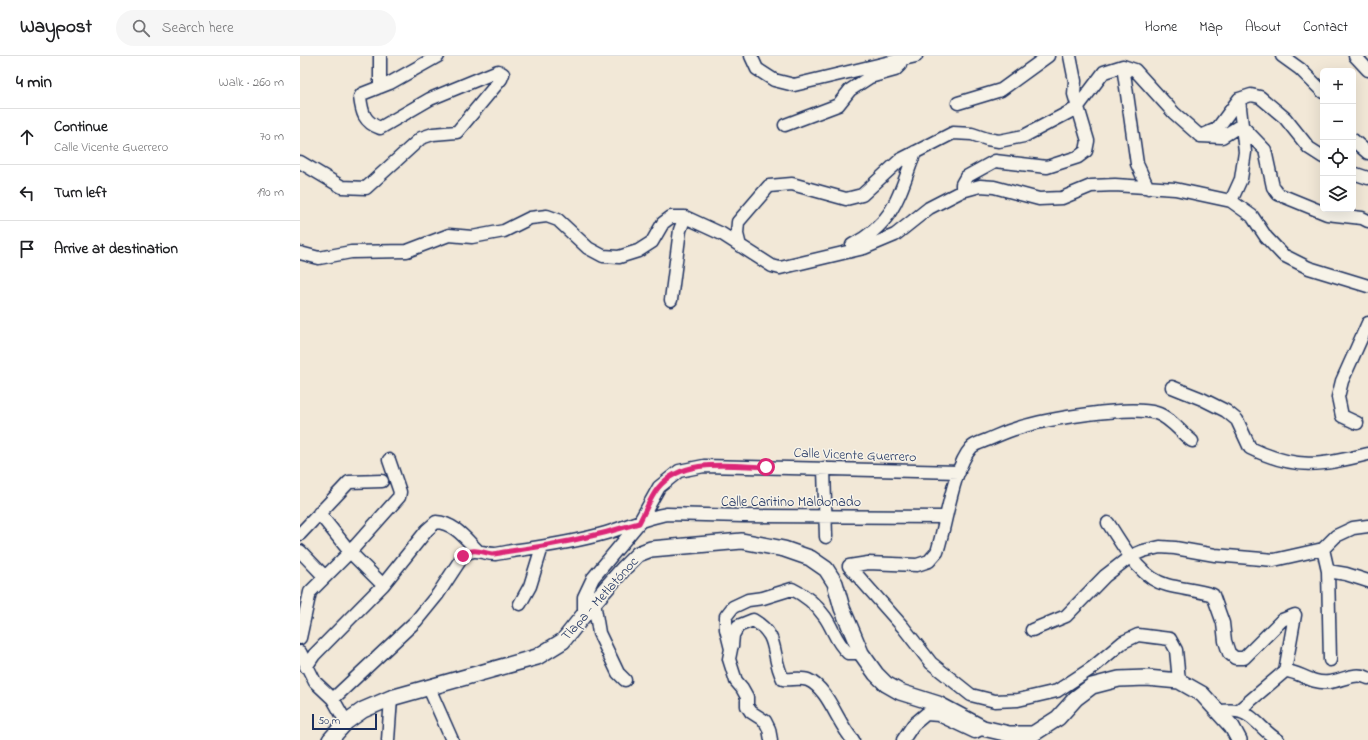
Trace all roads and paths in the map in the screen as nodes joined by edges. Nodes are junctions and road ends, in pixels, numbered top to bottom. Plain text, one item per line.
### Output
1 (380, 56) edge
2 (438, 56) edge
3 (750, 56) edge
4 (1048, 56) edge
5 (1070, 56) edge
6 (1282, 56) edge
7 (1354, 56) edge
8 (911, 58) edge
9 (1123, 66) junction
10 (1368, 70) edge
11 (380, 87) junction
12 (1320, 89) edge
13 (1239, 99) junction
14 (958, 103) dead end
15 (1077, 108) junction
16 (784, 124) dead end
17 (1241, 125) junction
18 (1200, 136) junction
19 (1356, 143) edge
20 (915, 152) junction
21 (1368, 153) edge
22 (1320, 155) edge
23 (300, 162) edge
24 (1356, 174) edge
25 (1368, 178) edge
26 (1148, 188) junction
27 (962, 191) junction
28 (1231, 201) junction
29 (1320, 209) edge
30 (1328, 212) edge
31 (685, 217) junction
32 (1368, 221) edge
33 (740, 246) junction
34 (839, 253) junction
35 (300, 254) edge
36 (1368, 286) edge
37 (670, 300) dead end
38 (1368, 323) edge
39 (1172, 387) dead end
40 (1357, 423) dead end
41 (1192, 442) dead end
42 (1368, 454) edge
43 (389, 460) dead end
44 (824, 468) junction
45 (959, 472) junction
46 (382, 481) dead end
47 (319, 513) junction
48 (825, 516) junction
49 (945, 517) junction
50 (639, 523) junction
51 (1108, 523) dead end
52 (1368, 526) edge
53 (300, 534) edge
54 (826, 537) dead end
55 (542, 547) junction
56 (1323, 549) junction
57 (477, 550) junction
58 (300, 551) edge
59 (350, 552) junction
60 (1131, 556) junction
61 (1328, 571) junction
62 (325, 577) junction
63 (1368, 581) edge
64 (383, 585) junction
65 (594, 602) junction
66 (520, 604) dead end
67 (584, 616) junction
68 (1032, 630) dead end
69 (300, 638) edge
70 (731, 649) junction
71 (300, 652) edge
72 (861, 653) junction
73 (1330, 660) dead end
74 (306, 667) junction
75 (1285, 671) junction
76 (1368, 678) edge
77 (625, 680) dead end
78 (1179, 681) junction
79 (429, 688) junction
80 (391, 698) junction
81 (333, 699) junction
82 (1218, 711) junction
83 (1238, 711) junction
84 (346, 722) junction
85 (983, 728) junction
86 (330, 740) edge
87 (388, 740) edge
88 (452, 740) edge
89 (771, 740) edge
90 (853, 740) edge
91 (903, 740) edge
92 (1239, 740) edge
93 (1278, 740) edge

1 - 11 street
2 - 11 street
3 - 8 street
4 - 14 street
5 - 15 street
6 - 12 street
7 - 10 street
8 - 16 street
9 - 15 street
9 - 18 street
9 - 26 street
11 - 23 street
13 - 17 street
13 - 18 street
13 - 22 street
15 - 20 street
15 - 27 street
17 - 18 street
17 - 28 street
17 - 29 street
19 - 21 street
20 - 33 street
20 - 34 street
24 - 25 street
26 - 27 street
26 - 28 street
27 - 34 street
28 - 36 street
30 - 32 street
31 - 33 street
31 - 35 street
31 - 37 street
33 - 34 street
38 - 40 street
39 - 42 street
41 - 45 street
43 - 59 street
44 - 45 street, Calle Vicente Guerrero
44 - 48 street
44 - 50 street, Calle Vicente Guerrero
45 - 49 street
46 - 47 street
47 - 53 street
47 - 59 street
48 - 49 street, Calle Caritino Maldonado
48 - 50 street, Calle Caritino Maldonado
48 - 54 street
49 - 78 street
50 - 55 street, Calle Caritino Maldonado
50 - 67 street
51 - 60 street
52 - 56 street
55 - 57 street, Calle Caritino Maldonado
55 - 66 street
56 - 60 street
56 - 61 street
57 - 64 street
57 - 81 street
58 - 62 street
59 - 62 street
59 - 64 street
60 - 68 street
60 - 75 street
61 - 63 street
61 - 73 street
62 - 69 street
64 - 74 street
65 - 67 main road, Tlapa - Metlatónoc
65 - 72 main road, Tlapa - Metlatónoc
65 - 77 street
67 - 79 main road, Tlapa - Metlatónoc
70 - 72 street
70 - 89 street
70 - 90 street
71 - 74 street
72 - 85 main road, Tlapa - Metlatónoc
74 - 81 street
75 - 76 street
75 - 83 street
78 - 82 main road, Tlapa - Metlatónoc
78 - 85 main road, Tlapa - Metlatónoc
79 - 80 main road, Tlapa - Metlatónoc
79 - 88 street
80 - 84 main road, Tlapa - Metlatónoc
80 - 87 street
81 - 84 street
82 - 83 street
82 - 92 main road, Tlapa - Metlatónoc
83 - 93 street
84 - 86 main road, Tlapa - Metlatónoc
85 - 91 street

